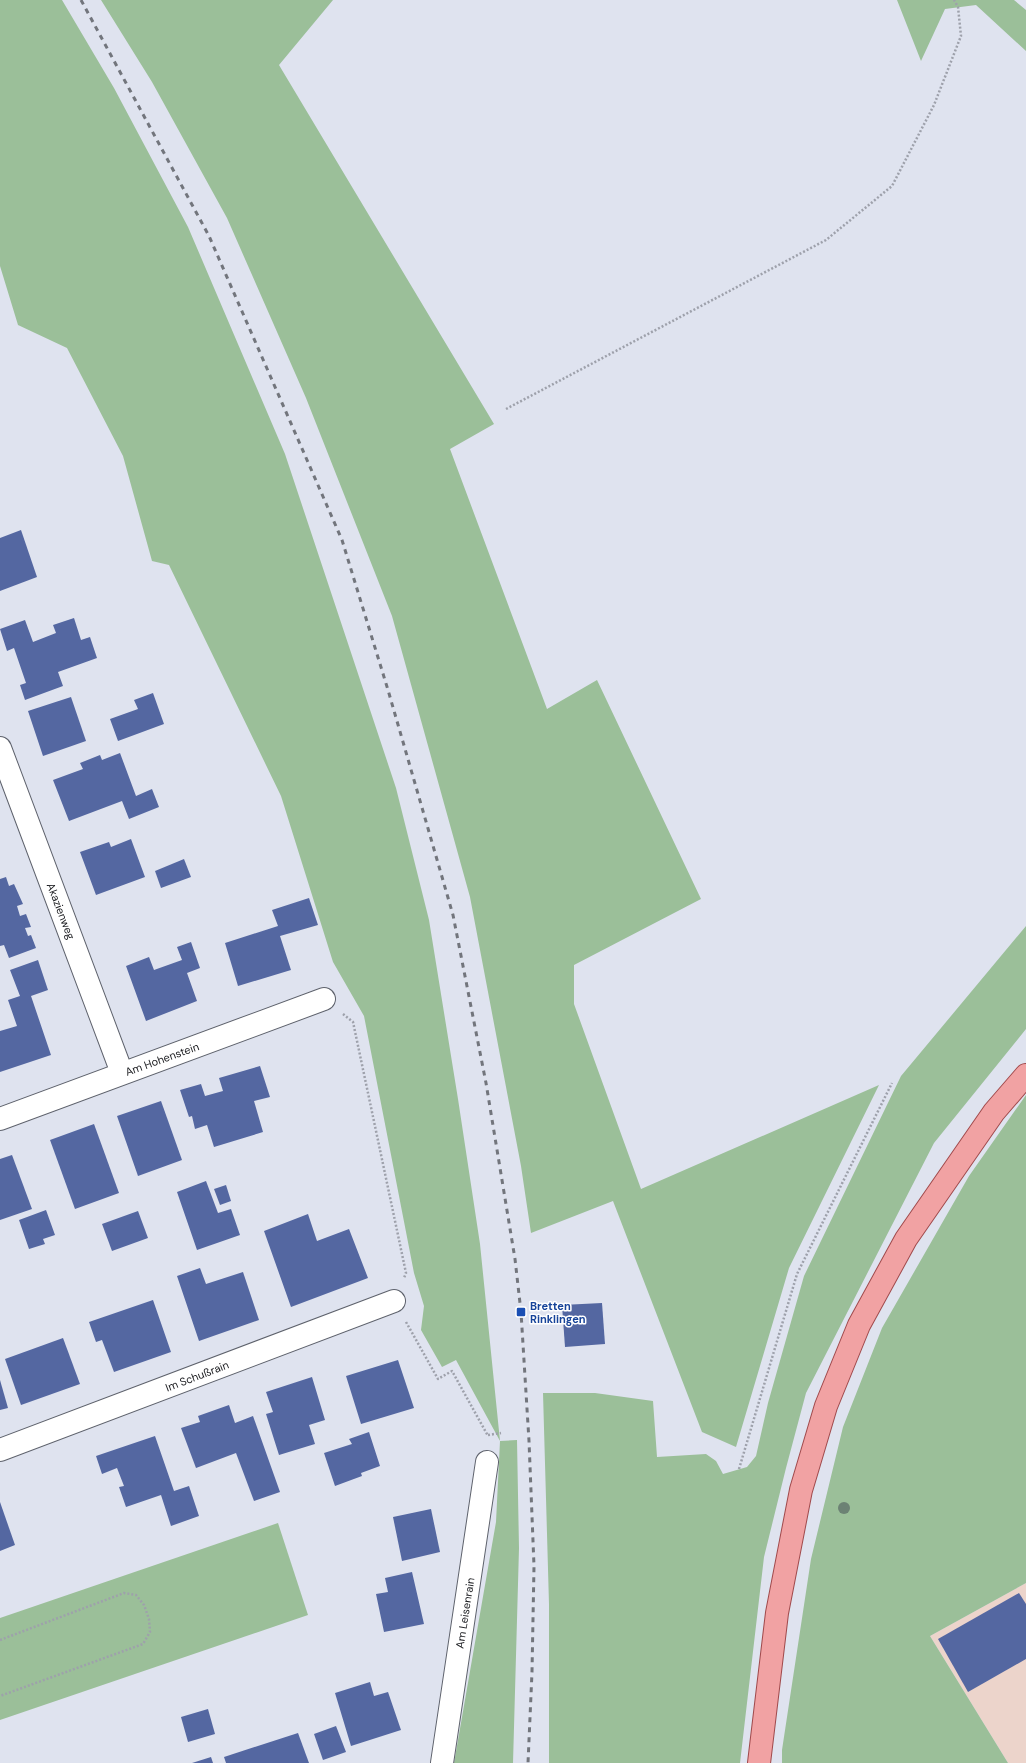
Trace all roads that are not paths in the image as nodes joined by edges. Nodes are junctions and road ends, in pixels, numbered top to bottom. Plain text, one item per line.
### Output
1 (0, 748) edge
2 (324, 999) road end
3 (122, 1074) junction
4 (1026, 1074) edge
5 (0, 1119) edge
6 (394, 1301) road end
7 (0, 1450) edge
8 (487, 1462) dead end
9 (442, 1763) edge
10 (759, 1763) edge

1 - 3 street, Akazienweg
2 - 3 street, Am Hohenstein
3 - 5 street, Am Hohenstein
4 - 10 main road
6 - 7 street, Im Schußrain
8 - 9 street, Am Leisenrain

